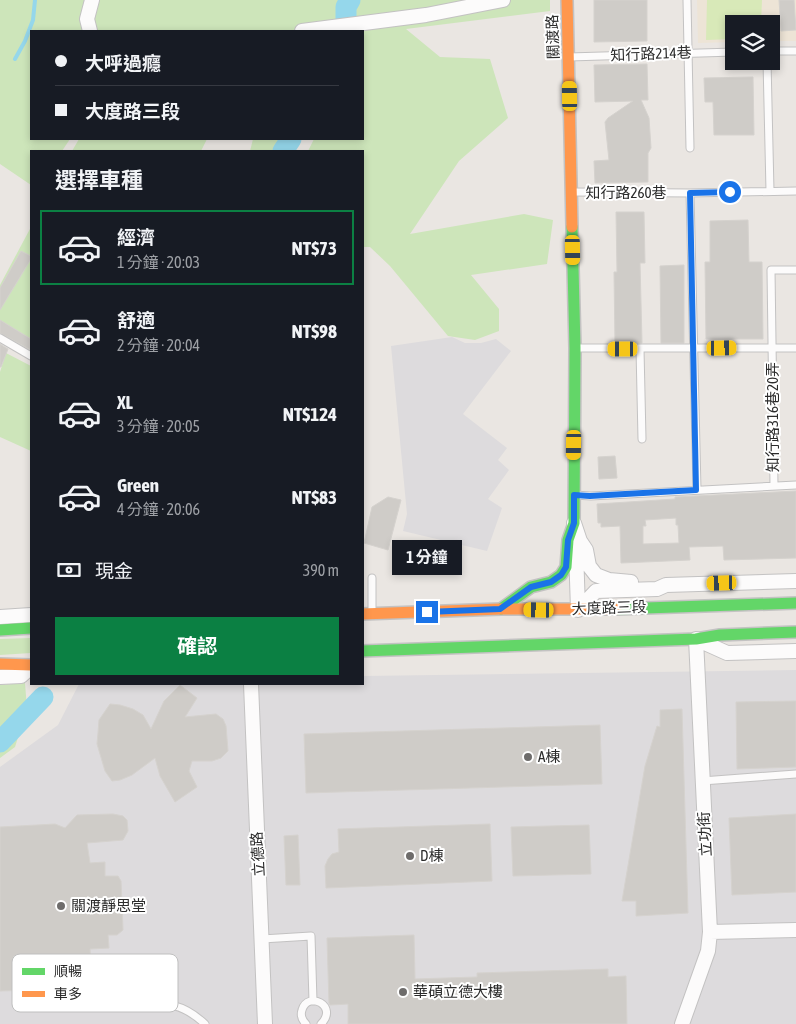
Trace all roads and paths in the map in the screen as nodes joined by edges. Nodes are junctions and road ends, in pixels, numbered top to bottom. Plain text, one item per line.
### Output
1 (92, 0) edge
2 (503, 0) edge
3 (567, 0) edge
4 (686, 0) edge
5 (90, 30) edge
6 (310, 30) edge
7 (780, 51) edge
8 (796, 51) edge
9 (725, 52) edge
10 (688, 53) junction
11 (569, 57) junction
12 (767, 70) edge
13 (690, 148) dead end
14 (770, 191) junction
15 (796, 191) edge
16 (572, 192) junction
17 (690, 193) junction
18 (796, 270) edge
19 (0, 338) edge
20 (773, 347) junction
21 (575, 348) junction
22 (796, 348) edge
23 (640, 349) junction
24 (694, 349) junction
25 (30, 355) edge
26 (642, 439) dead end
27 (796, 485) edge
28 (774, 486) junction
29 (696, 490) junction
30 (574, 495) junction
31 (574, 523) junction
32 (580, 541) junction
33 (372, 578) dead end
34 (796, 581) edge
35 (666, 585) junction
36 (796, 603) edge
37 (500, 609) junction
38 (578, 610) junction
39 (367, 614) edge
40 (30, 615) edge
41 (0, 617) edge
42 (30, 628) edge
43 (0, 630) edge
44 (796, 632) edge
45 (696, 639) junction
46 (364, 651) edge
47 (796, 651) edge
48 (0, 664) edge
49 (30, 666) edge
50 (30, 667) edge
51 (0, 677) edge
52 (251, 685) edge
53 (796, 774) edge
54 (702, 781) junction
55 (796, 930) edge
56 (710, 932) junction
57 (262, 938) junction
58 (312, 1001) junction
59 (178, 1007) edge
60 (205, 1024) edge
61 (265, 1024) edge
62 (306, 1024) edge
63 (322, 1024) edge
64 (682, 1024) edge

1 - 5 street
2 - 6 street
3 - 11 main road, 關渡路
4 - 10 lane
7 - 8 lane
9 - 10 lane, 知行路214巷
10 - 11 lane, 知行路214巷
10 - 13 lane
11 - 16 main road, 關渡路
12 - 14 lane
14 - 15 lane, 知行路260巷
14 - 17 lane, 知行路260巷
16 - 17 lane, 知行路260巷
16 - 21 main road, 關渡路
17 - 24 lane
18 - 20 lane, 知行路316巷20弄
19 - 25 lane
20 - 22 lane
20 - 24 lane
20 - 28 lane, 知行路316巷20弄
21 - 23 lane
21 - 30 main road, 關渡路
23 - 24 lane
23 - 26 lane
24 - 29 lane
27 - 28 lane
28 - 29 lane
29 - 30 lane
30 - 31 main road, 關渡路
31 - 32 street
31 - 37 main road, 關渡路
32 - 35 street
32 - 38 street
33 - 39 lane
34 - 35 street
35 - 38 street
36 - 38 main road, 大度路三段
37 - 38 main road, 大度路三段
37 - 39 main road, 大度路三段
40 - 41 street
42 - 43 main road
44 - 45 main road
45 - 46 main road
45 - 47 street
45 - 54 street, 立功街
48 - 49 main road
50 - 51 street
52 - 57 street, 立德路
53 - 54 lane
54 - 56 street, 立功街
55 - 56 street
56 - 64 street, 立功街
57 - 58 lane
57 - 61 street, 立德路
58 - 62 lane
58 - 63 lane
59 - 60 lane

